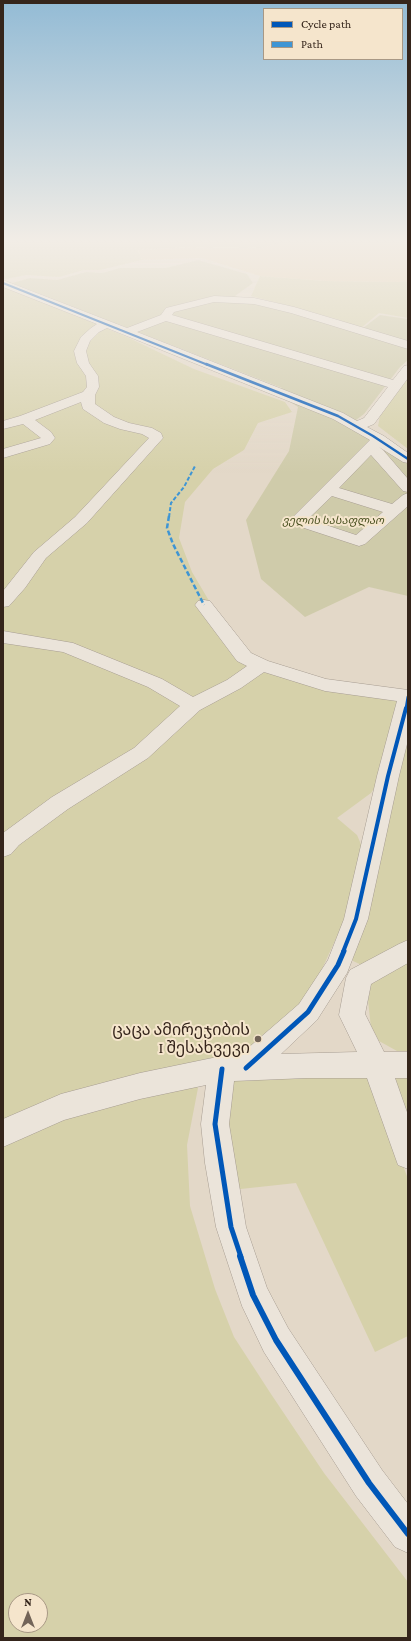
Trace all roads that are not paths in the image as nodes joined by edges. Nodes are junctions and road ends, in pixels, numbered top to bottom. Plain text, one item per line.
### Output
1 (95, 320) edge
2 (158, 320) edge
3 (174, 320) edge
4 (323, 320) edge
5 (106, 324) junction
6 (126, 332) junction
7 (408, 345) edge
8 (408, 369) edge
9 (396, 386) junction
10 (88, 395) junction
11 (25, 419) junction
12 (3, 425) edge
13 (356, 426) junction
14 (374, 444) junction
15 (3, 454) edge
16 (408, 459) edge
17 (408, 488) edge
18 (329, 490) junction
19 (408, 498) edge
20 (394, 510) junction
21 (3, 602) edge
22 (204, 605) dead end
23 (3, 637) edge
24 (260, 665) junction
25 (408, 697) edge
26 (193, 705) junction
27 (3, 848) edge
28 (408, 951) edge
29 (338, 965) junction
30 (359, 978) junction
31 (408, 1065) edge
32 (377, 1066) junction
33 (234, 1069) junction
34 (3, 1133) edge
35 (408, 1155) edge
36 (408, 1534) edge

1 - 5 street
2 - 6 street
3 - 9 street
4 - 7 street
5 - 6 street
5 - 10 street
6 - 13 street
8 - 9 street
9 - 13 street
10 - 11 street
10 - 21 street
11 - 12 street
11 - 15 street
13 - 14 street
14 - 16 street
14 - 17 street
14 - 18 street
18 - 20 street
18 - 20 street
19 - 20 street
22 - 24 street
23 - 26 street
24 - 25 street
24 - 26 street
25 - 29 street
26 - 27 street
28 - 30 street
29 - 30 street
29 - 33 street
30 - 32 street
31 - 32 street
32 - 33 street
32 - 35 street
33 - 34 street
33 - 36 street

